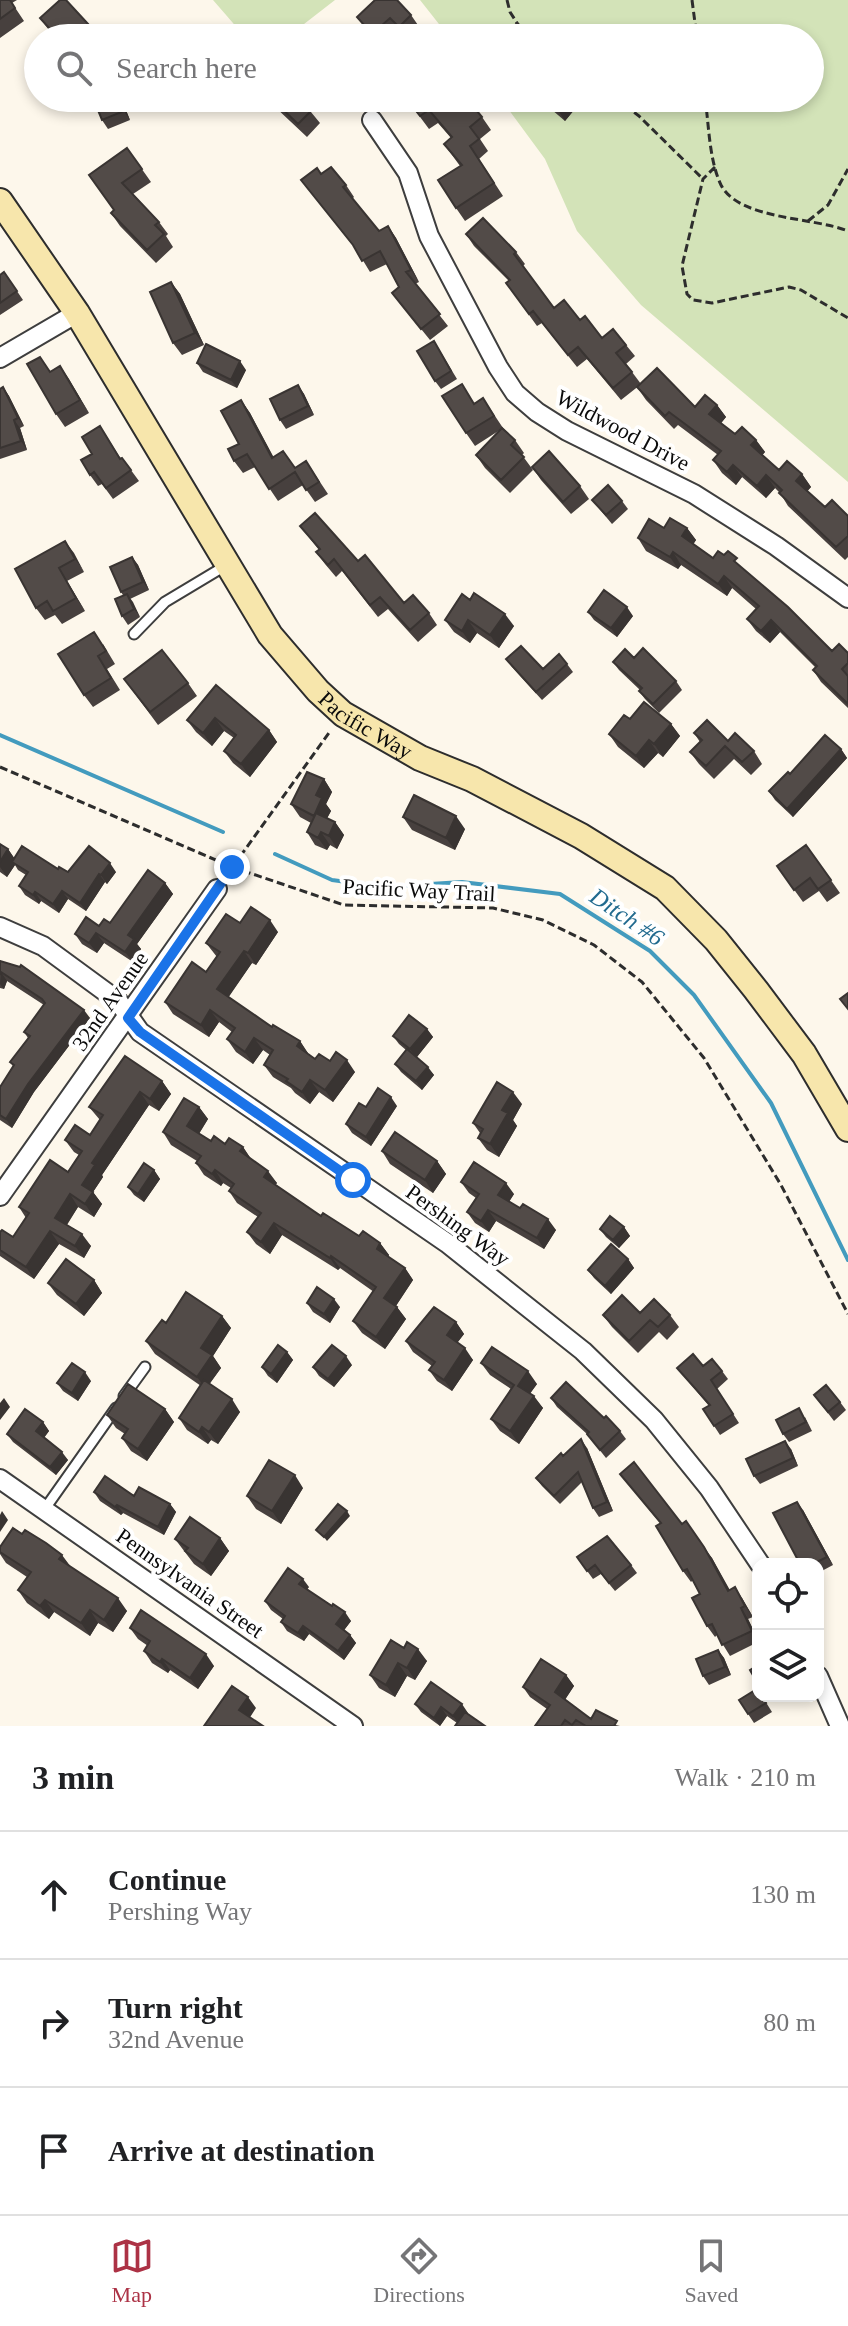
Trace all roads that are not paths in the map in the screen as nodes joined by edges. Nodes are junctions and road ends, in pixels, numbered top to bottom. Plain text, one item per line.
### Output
1 (372, 120) dead end
2 (0, 201) edge
3 (77, 313) junction
4 (0, 358) edge
5 (228, 565) junction
6 (848, 598) edge
7 (134, 634) dead end
8 (217, 889) road end
9 (0, 927) edge
10 (128, 1018) junction
11 (848, 1129) edge
12 (0, 1196) edge
13 (145, 1367) dead end
14 (0, 1479) edge
15 (44, 1510) junction
16 (756, 1558) edge
17 (824, 1690) edge
18 (353, 1726) edge
19 (840, 1726) edge

1 - 6 street, Wildwood Drive
2 - 3 main road, Pacific Way
3 - 4 street
3 - 5 main road, Pacific Way
5 - 7 lane
5 - 11 main road, Pacific Way
8 - 10 street, 32nd Avenue
9 - 10 street, Pershing Way
10 - 12 street, 32nd Avenue
10 - 16 street, Pershing Way
13 - 15 lane
14 - 15 street, Pennsylvania Street
15 - 18 street, Pennsylvania Street
17 - 19 street

